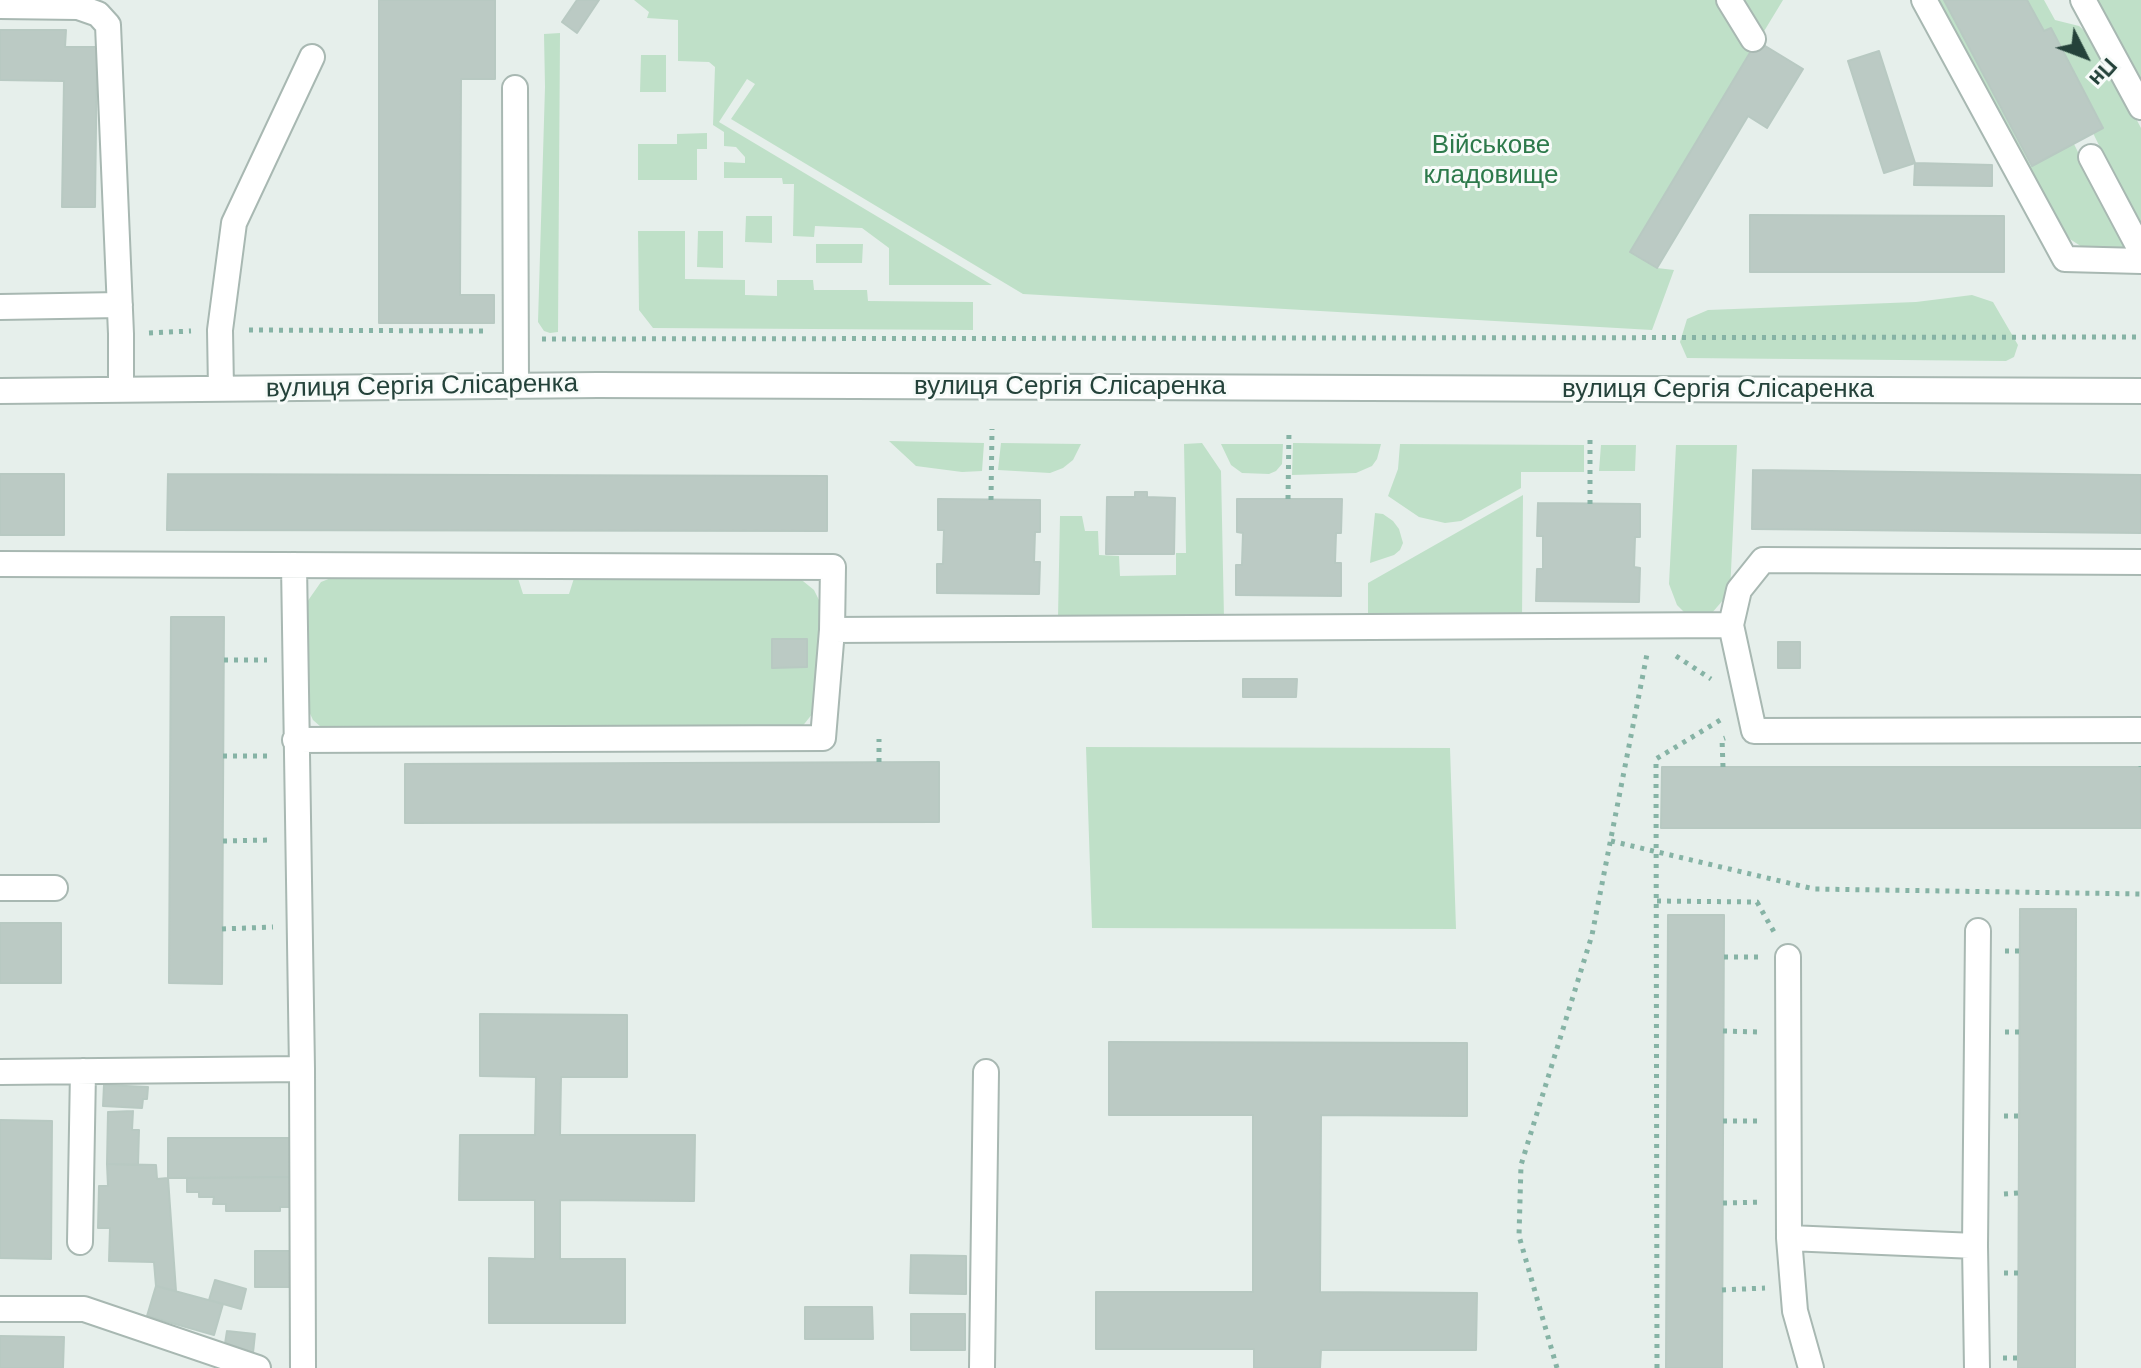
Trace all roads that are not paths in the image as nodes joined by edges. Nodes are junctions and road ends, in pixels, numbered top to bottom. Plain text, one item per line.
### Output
1 (1729, 0) edge
2 (1924, 0) edge
3 (2083, 0) edge
4 (0, 6) edge
5 (1753, 39) dead end
6 (312, 57) dead end
7 (515, 88) dead end
8 (2141, 107) edge
9 (2091, 157) dead end
10 (2141, 251) edge
11 (2141, 261) edge
12 (120, 305) junction
13 (0, 307) edge
14 (516, 386) junction
15 (221, 389) junction
16 (121, 390) junction
17 (0, 391) edge
18 (2141, 391) edge
19 (2141, 562) edge
20 (0, 564) edge
21 (294, 565) junction
22 (1731, 625) junction
23 (832, 630) junction
24 (2141, 730) edge
25 (295, 748) junction
26 (0, 888) edge
27 (55, 888) dead end
28 (1978, 931) dead end
29 (1788, 957) road end
30 (302, 1069) junction
31 (83, 1071) junction
32 (0, 1072) edge
33 (986, 1072) dead end
34 (1789, 1238) junction
35 (80, 1242) dead end
36 (1975, 1246) junction
37 (0, 1309) edge
38 (258, 1368) edge
39 (303, 1368) edge
40 (982, 1368) edge
41 (1811, 1368) edge
42 (1977, 1368) edge

1 - 5 street
2 - 11 street
3 - 8 street
4 - 12 street
6 - 15 street
7 - 14 street
9 - 10 street
12 - 13 street
12 - 16 street
14 - 15 street, вулиця Сергія Слісаренка
14 - 18 street, вулиця Сергія Слісаренка
15 - 16 street, вулиця Сергія Слісаренка
16 - 17 street, вулиця Сергія Слісаренка
19 - 22 street
20 - 21 street
21 - 23 street
21 - 25 street
22 - 23 street
22 - 24 street
23 - 25 street
25 - 30 street
26 - 27 street
28 - 36 street
29 - 34 street
30 - 31 street
30 - 39 street
31 - 32 street
31 - 35 street
33 - 40 street
34 - 36 street
34 - 41 street
36 - 42 street
37 - 38 street

